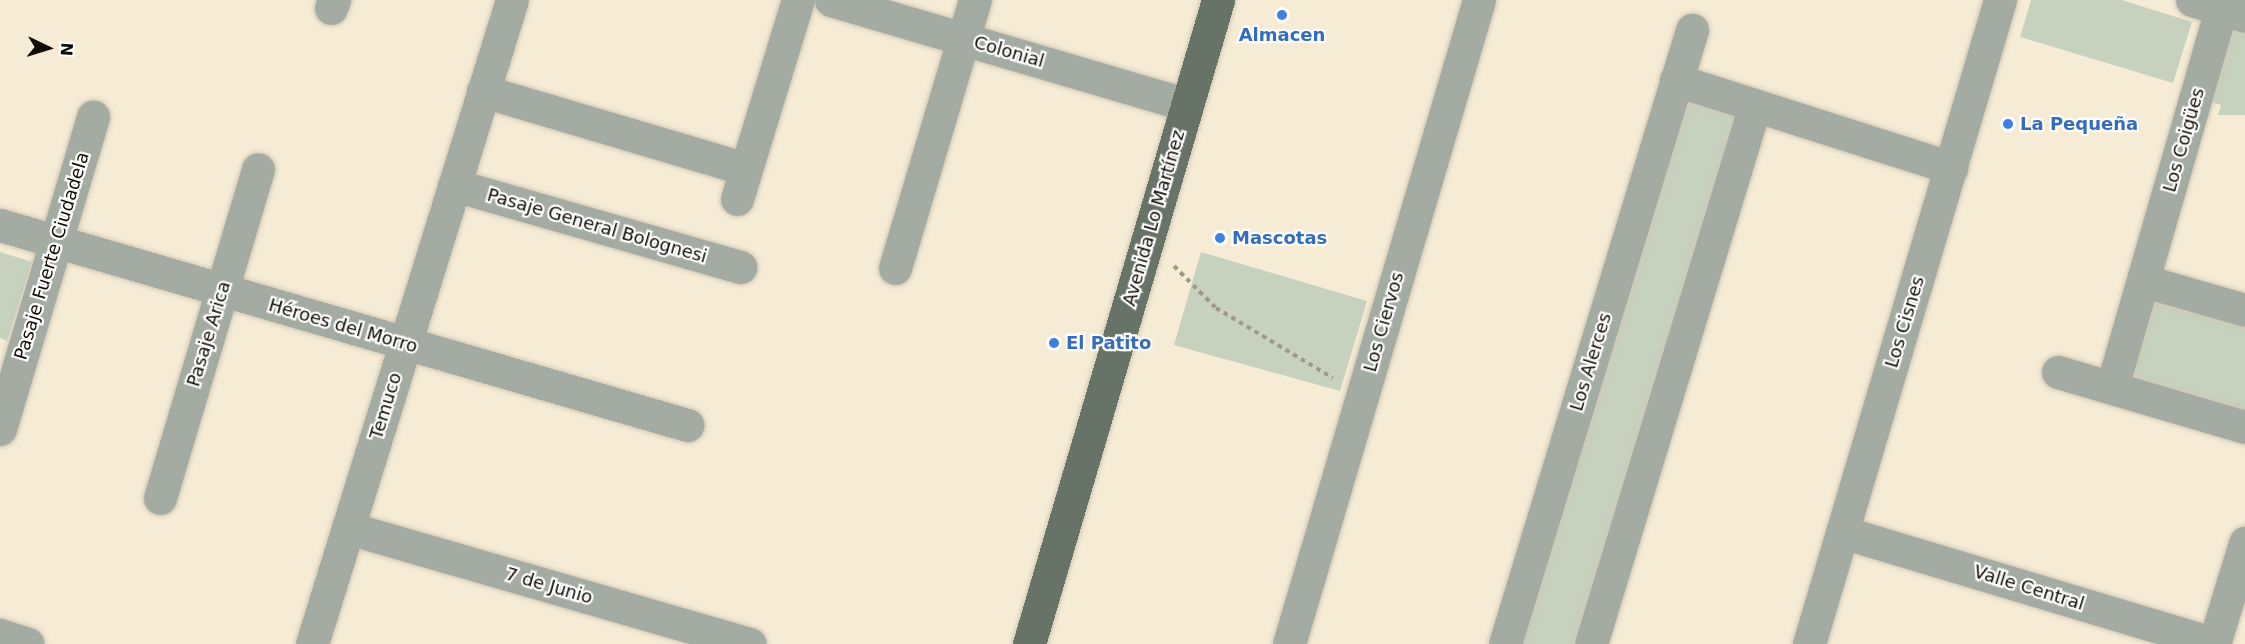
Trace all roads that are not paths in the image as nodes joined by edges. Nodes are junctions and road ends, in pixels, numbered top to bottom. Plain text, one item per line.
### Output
1 (512, 0) edge
2 (798, 0) edge
3 (831, 0) edge
4 (975, 0) edge
5 (1218, 0) edge
6 (1479, 0) edge
7 (2000, 0) edge
8 (2221, 6) edge
9 (1692, 30) dead end
10 (963, 39) junction
11 (1676, 80) junction
12 (483, 91) junction
13 (1187, 105) junction
14 (1755, 105) junction
15 (93, 117) dead end
16 (1951, 168) junction
17 (258, 169) dead end
18 (457, 177) junction
19 (0, 225) edge
20 (56, 241) junction
21 (740, 267) dead end
22 (895, 268) dead end
23 (2144, 281) junction
24 (222, 290) junction
25 (2245, 310) edge
26 (405, 344) junction
27 (2058, 372) dead end
28 (2112, 387) junction
29 (687, 425) dead end
30 (2245, 427) edge
31 (0, 429) edge
32 (160, 498) dead end
33 (348, 528) junction
34 (1842, 532) junction
35 (2245, 543) edge
36 (0, 635) edge
37 (28, 644) edge
38 (312, 644) edge
39 (750, 644) edge
40 (1029, 644) edge
41 (1289, 644) edge
42 (1505, 644) edge
43 (1591, 644) edge
44 (1809, 644) edge
45 (2214, 644) edge

1 - 12 street, Temuco
2 - 12 street
3 - 10 street, Colonial
4 - 10 street
5 - 13 main road, Avenida Lo Martínez
6 - 41 street, Los Ciervos
7 - 16 street, Los Cisnes
8 - 23 street, Los Coigües
9 - 11 street, Los Alerces
10 - 13 street, Colonial
10 - 22 street
11 - 14 street
11 - 42 street, Los Alerces
12 - 18 street, Temuco
13 - 40 main road, Avenida Lo Martínez
14 - 16 street
14 - 43 street
15 - 20 street, Pasaje Fuerte Ciudadela
16 - 34 street, Los Cisnes
17 - 24 street, Pasaje Arica
18 - 21 street, Pasaje General Bolognesi
18 - 26 street, Temuco
19 - 20 street, Héroes del Morro
20 - 24 street, Héroes del Morro
20 - 31 street, Pasaje Fuerte Ciudadela
23 - 25 street
23 - 28 street, Los Coigües
24 - 26 street, Héroes del Morro
24 - 32 street, Pasaje Arica
26 - 29 street, Héroes del Morro
26 - 33 street, Temuco
27 - 28 street
28 - 30 street
33 - 38 street, Temuco
33 - 39 street, 7 de Junio
34 - 44 street, Los Cisnes
34 - 45 street, Valle Central
35 - 45 street
36 - 37 street

